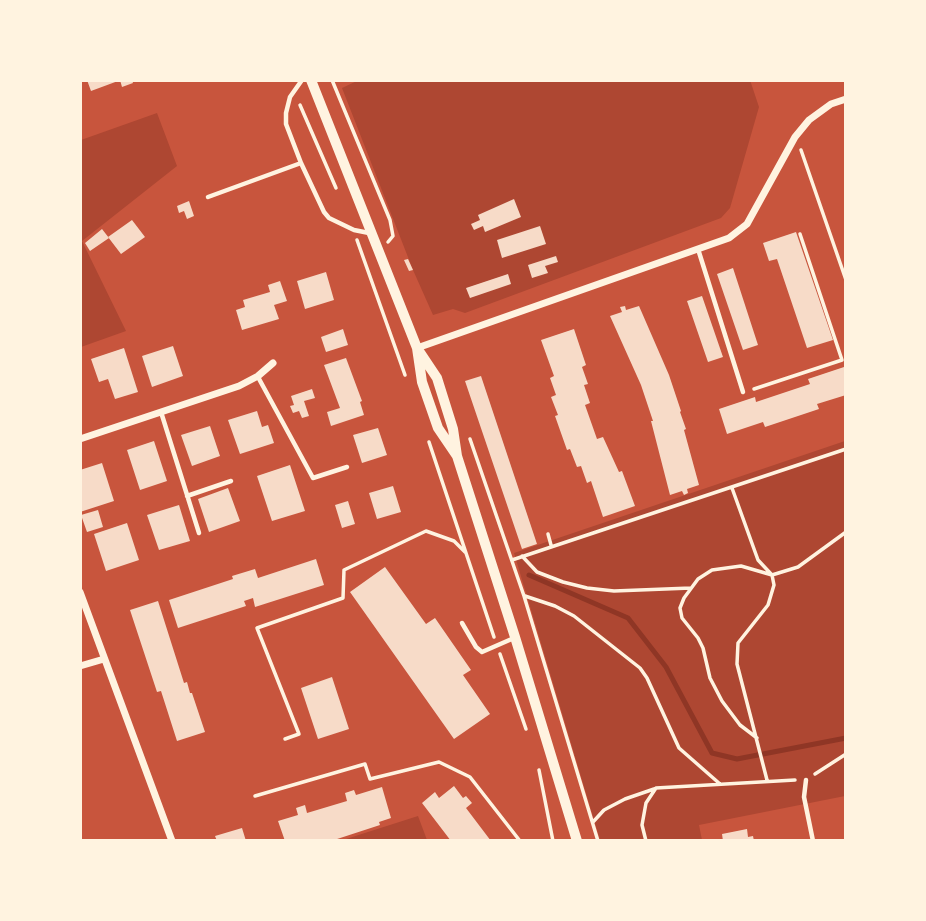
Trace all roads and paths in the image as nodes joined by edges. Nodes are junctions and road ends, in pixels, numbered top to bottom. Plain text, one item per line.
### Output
1 (302, 80) edge
2 (311, 80) edge
3 (332, 80) edge
4 (294, 91) junction
5 (845, 99) edge
6 (801, 151) dead end
7 (301, 163) junction
8 (208, 197) dead end
9 (341, 197) dead end
10 (354, 230) junction
11 (373, 233) junction
12 (800, 234) dead end
13 (393, 236) dead end
14 (698, 249) junction
15 (845, 281) edge
16 (417, 348) junction
17 (273, 363) dead end
18 (405, 374) dead end
19 (258, 376) junction
20 (743, 392) joint
21 (161, 411) junction
22 (425, 430) dead end
23 (469, 436) dead end
24 (80, 439) edge
25 (845, 449) edge
26 (346, 467) dead end
27 (231, 481) dead end
28 (732, 488) junction
29 (187, 496) junction
30 (845, 532) edge
31 (199, 533) dead end
32 (548, 534) dead end
33 (552, 546) junction
34 (466, 553) junction
35 (522, 556) junction
36 (512, 561) junction
37 (493, 566) junction
38 (772, 575) junction
39 (691, 588) junction
40 (80, 592) edge
41 (524, 596) junction
42 (462, 623) dead end
43 (515, 637) junction
44 (497, 646) junction
45 (104, 659) junction
46 (80, 666) edge
47 (528, 734) dead end
48 (285, 738) dead end
49 (757, 738) junction
50 (845, 754) edge
51 (537, 759) dead end
52 (767, 780) junction
53 (806, 780) junction
54 (720, 784) junction
55 (656, 788) junction
56 (255, 796) dead end
57 (593, 822) junction
58 (172, 841) edge
59 (520, 841) edge
60 (553, 841) edge
61 (577, 841) edge
62 (598, 841) edge
63 (646, 841) edge
64 (813, 841) edge

1 - 4 lane
2 - 11 street
3 - 13 path
4 - 7 lane
4 - 9 path
5 - 14 street
6 - 15 path
7 - 8 lane
7 - 10 lane
10 - 11 lane
10 - 18 path
11 - 16 street
12 - 20 path
14 - 16 street
14 - 20 lane
16 - 37 street
17 - 19 street
19 - 21 street
19 - 26 lane
21 - 24 street
21 - 29 lane
22 - 34 path
23 - 36 path
25 - 28 path
27 - 29 lane
28 - 33 path
28 - 38 path
29 - 31 lane
30 - 38 path
32 - 33 path
33 - 35 path
34 - 44 path
34 - 48 path
35 - 36 path
35 - 39 path
36 - 37 path
36 - 41 path
37 - 43 street
38 - 39 path
38 - 49 path
39 - 49 path
40 - 45 street
41 - 54 path
41 - 57 path
42 - 44 lane
43 - 44 lane
43 - 61 street
44 - 47 path
45 - 46 street
45 - 58 street
49 - 52 path
50 - 53 path
51 - 60 path
52 - 53 path
52 - 54 path
53 - 64 lane
54 - 55 path
55 - 57 path
55 - 63 path
56 - 59 path
57 - 62 path

